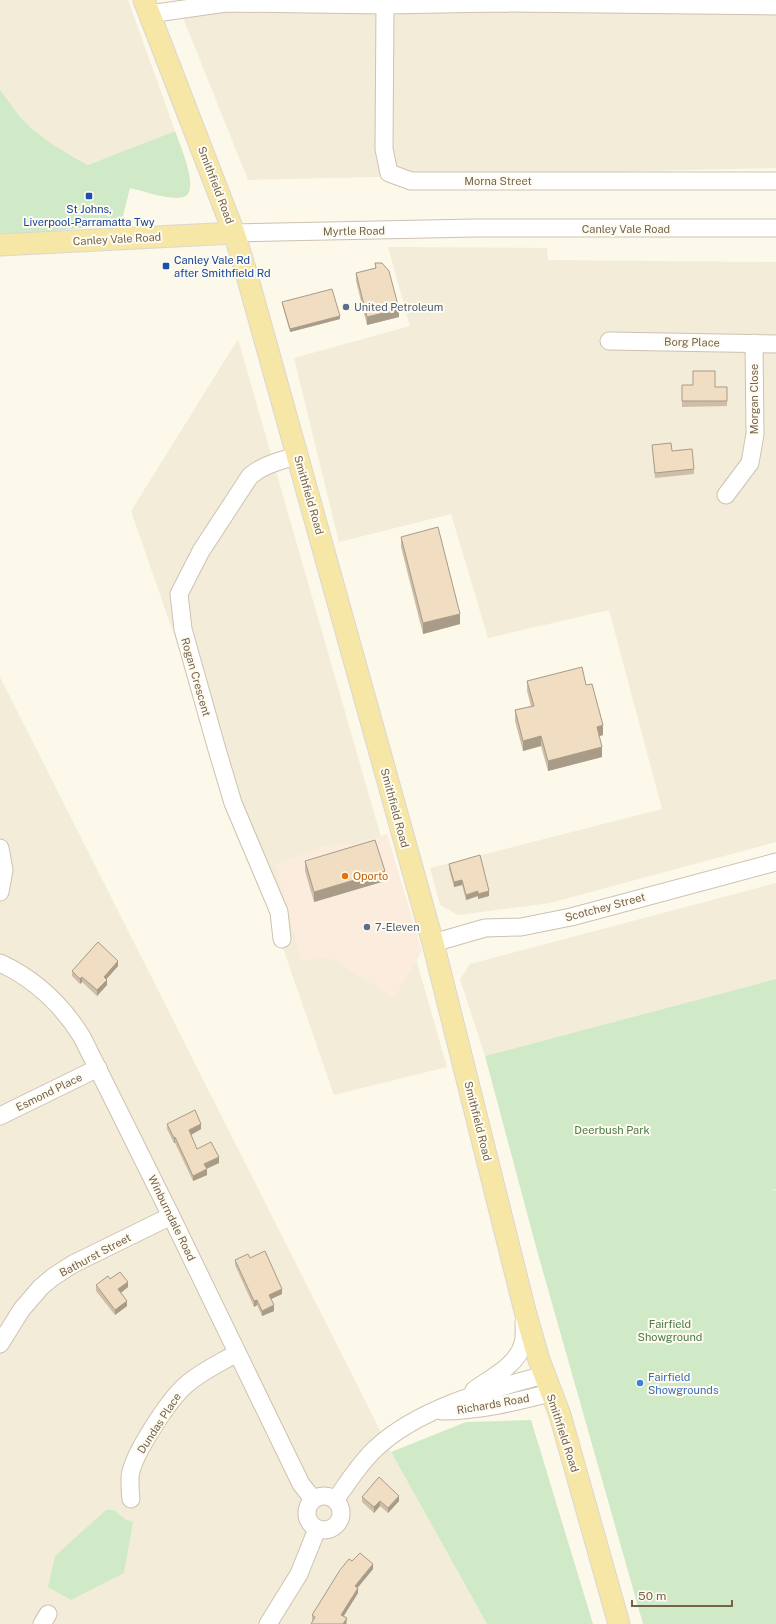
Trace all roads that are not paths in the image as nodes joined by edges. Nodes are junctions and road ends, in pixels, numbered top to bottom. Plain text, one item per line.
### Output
1 (757, 3) edge
2 (385, 5) junction
3 (776, 6) edge
4 (147, 7) edge
5 (776, 182) edge
6 (475, 228) joint
7 (776, 228) edge
8 (234, 233) junction
9 (0, 246) edge
10 (609, 341) dead end
11 (754, 343) junction
12 (776, 344) edge
13 (298, 455) junction
14 (726, 495) dead end
15 (0, 848) edge
16 (776, 862) edge
17 (0, 892) edge
18 (282, 939) dead end
19 (433, 943) junction
20 (0, 962) edge
21 (98, 1068) junction
22 (0, 1116) edge
23 (171, 1216) junction
24 (525, 1311) junction
25 (0, 1344) edge
26 (237, 1353) junction
27 (547, 1384) junction
28 (462, 1398) junction
29 (436, 1411) junction
30 (131, 1499) dead end
31 (313, 1499) junction
32 (336, 1500) junction
33 (317, 1529) junction
34 (268, 1624) edge
35 (619, 1624) edge

1 - 2 street
1 - 3 street
2 - 4 street
2 - 5 street, Morna Street
4 - 8 main road, Smithfield Road
6 - 7 street, Canley Vale Road
6 - 8 street, Myrtle Road
8 - 9 main road, Canley Vale Road
8 - 13 main road, Smithfield Road
10 - 11 street, Borg Place
11 - 12 street, Borg Place
11 - 14 street, Morgan Close
13 - 18 street, Rogan Crescent
13 - 19 main road, Smithfield Road
15 - 17 street
16 - 19 street, Scotchey Street
19 - 24 main road, Smithfield Road
20 - 21 street, Winburndale Road
21 - 22 street, Esmond Place
21 - 23 street, Winburndale Road
23 - 25 street, Bathurst Street
23 - 26 street, Winburndale Road
24 - 27 main road, Smithfield Road
24 - 28 street, Richards Road
26 - 30 street, Dundas Place
26 - 31 street, Winburndale Road
27 - 28 street, Richards Road
27 - 29 street, Richards Road
27 - 35 main road, Smithfield Road
28 - 29 street, Richards Road
29 - 32 street, Richards Road
31 - 32 street
31 - 33 street
32 - 33 street
33 - 34 street

